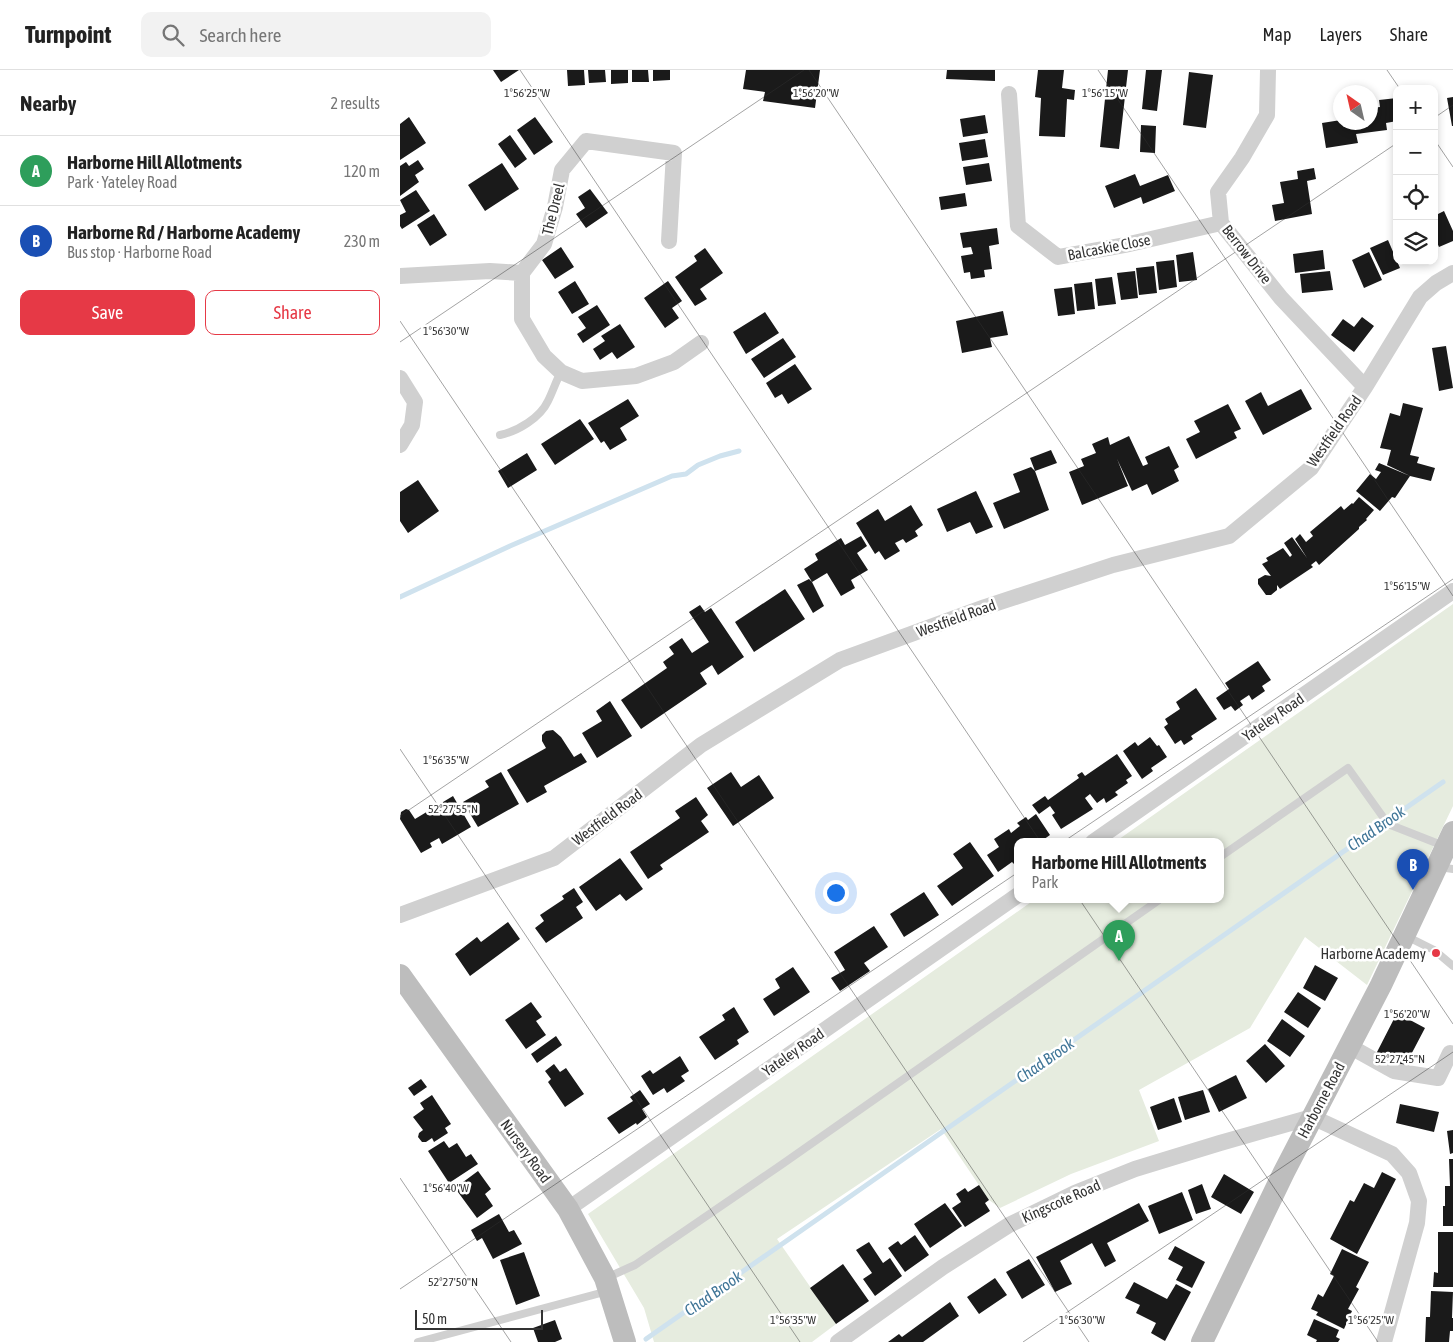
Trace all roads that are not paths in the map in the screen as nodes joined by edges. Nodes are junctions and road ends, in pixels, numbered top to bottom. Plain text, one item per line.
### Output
1 (1268, 70) edge
2 (1009, 94) dead end
3 (1221, 224) junction
4 (668, 241) dead end
5 (522, 272) junction
6 (1453, 272) edge
7 (400, 276) edge
8 (701, 343) dead end
9 (561, 372) junction
10 (400, 378) edge
11 (1365, 387) junction
12 (500, 435) dead end
13 (400, 445) edge
14 (1453, 591) edge
15 (1099, 838) edge
16 (1450, 839) edge
17 (1224, 854) edge
18 (1445, 868) edge
19 (1014, 898) edge
20 (1155, 903) edge
21 (400, 915) edge
22 (1405, 935) junction
23 (1453, 966) edge
24 (400, 975) edge
25 (1349, 1046) junction
26 (1450, 1053) dead end
27 (1312, 1117) junction
28 (568, 1209) junction
29 (607, 1284) junction
30 (418, 1342) edge
31 (625, 1342) edge
32 (838, 1342) edge
33 (1202, 1342) edge
34 (1384, 1342) edge

1 - 3 street, Berrow Drive
2 - 3 street, Balcaskie Close
3 - 11 street, Berrow Drive
4 - 5 street, The Dreel
5 - 7 street
5 - 9 street
6 - 11 street, Westfield Road
8 - 9 street
9 - 12 lane
10 - 13 street
11 - 21 street, Westfield Road
14 - 15 street, Yateley Road
16 - 17 lane
16 - 18 main road, Harborne Road
18 - 22 main road, Harborne Road
19 - 28 street, Yateley Road
20 - 29 lane
22 - 23 lane
22 - 25 main road, Harborne Road
24 - 28 main road, Nursery Road
25 - 26 street
25 - 27 main road, Harborne Road
27 - 32 street, Kingscote Road
27 - 33 main road, Harborne Road
27 - 34 street
28 - 29 main road, Nursery Road
29 - 30 lane
29 - 31 main road, Nursery Road

